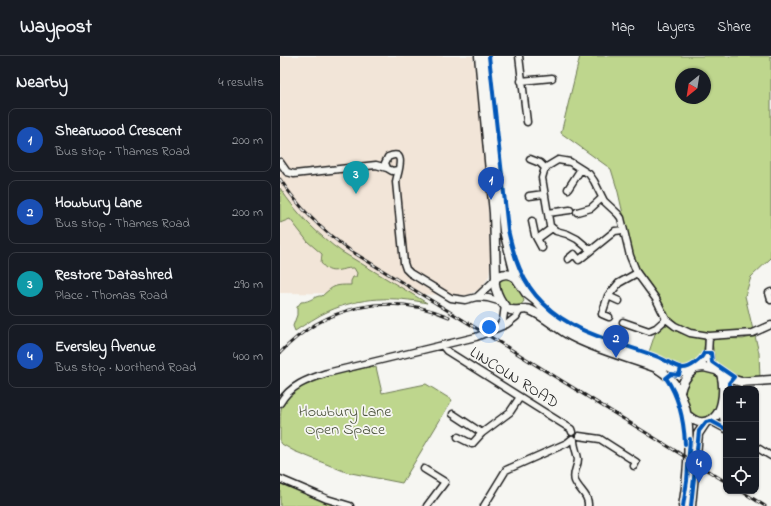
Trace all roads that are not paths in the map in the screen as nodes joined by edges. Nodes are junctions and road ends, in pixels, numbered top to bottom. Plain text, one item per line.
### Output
1 (479, 56) edge
2 (485, 56) edge
3 (519, 56) edge
4 (552, 78) dead end
5 (521, 81) junction
6 (527, 122) dead end
7 (530, 158) dead end
8 (386, 159) junction
9 (280, 162) edge
10 (376, 165) junction
11 (546, 168) junction
12 (389, 169) junction
13 (581, 169) junction
14 (398, 170) junction
15 (396, 182) junction
16 (568, 189) dead end
17 (544, 194) junction
18 (529, 196) dead end
19 (602, 198) junction
20 (570, 210) dead end
21 (577, 212) dead end
22 (548, 213) junction
23 (532, 221) dead end
24 (552, 228) junction
25 (623, 230) junction
26 (537, 239) junction
27 (542, 248) dead end
28 (592, 249) junction
29 (568, 259) dead end
30 (638, 273) junction
31 (516, 278) junction
32 (496, 279) junction
33 (771, 292) edge
34 (526, 293) junction
35 (608, 296) junction
36 (477, 297) junction
37 (771, 300) edge
38 (618, 301) dead end
39 (504, 304) junction
40 (522, 310) junction
41 (609, 317) dead end
42 (666, 319) junction
43 (624, 322) dead end
44 (771, 325) edge
45 (499, 327) junction
46 (709, 336) junction
47 (442, 346) junction
48 (708, 354) junction
49 (711, 367) junction
50 (694, 369) junction
51 (721, 373) junction
52 (771, 380) edge
53 (741, 382) junction
54 (680, 392) junction
55 (520, 397) junction
56 (722, 398) junction
57 (280, 403) edge
58 (721, 407) junction
59 (453, 414) dead end
60 (687, 415) junction
61 (708, 422) junction
62 (724, 422) edge
63 (723, 427) edge
64 (482, 433) junction
65 (458, 436) dead end
66 (575, 438) junction
67 (759, 449) edge
68 (771, 456) edge
69 (634, 466) dead end
70 (424, 469) dead end
71 (280, 479) edge
72 (350, 506) edge
73 (427, 506) edge
74 (484, 506) edge
75 (588, 506) edge
76 (683, 506) edge
77 (691, 506) edge

1 - 32 main road
2 - 31 main road
3 - 5 street
4 - 5 street
5 - 6 street
7 - 11 street
8 - 10 street
8 - 12 street
8 - 14 street
9 - 10 street
10 - 12 street
11 - 13 street
11 - 17 street
12 - 14 street
12 - 15 street
13 - 16 street
13 - 19 street
14 - 15 street
15 - 36 street
17 - 18 street
17 - 22 street
19 - 21 street
19 - 25 street
20 - 22 street
22 - 24 street
23 - 26 street
24 - 26 street
24 - 28 street
25 - 28 street
25 - 30 street
26 - 27 street
28 - 29 street
30 - 35 street
30 - 42 street
31 - 32 main road
31 - 34 main road
32 - 36 street
32 - 39 main road
33 - 37 street
34 - 40 main road
34 - 50 main road
35 - 38 street
35 - 41 street
36 - 39 street
39 - 40 main road
39 - 45 street
40 - 45 street
40 - 54 main road
42 - 43 street
42 - 46 street
44 - 46 street
45 - 47 street
46 - 48 street
47 - 55 street, LINCOLN ROAD
47 - 57 street
48 - 49 street
48 - 50 street
49 - 50 main road
49 - 51 main road
50 - 54 main road
51 - 53 main road
51 - 56 main road
52 - 53 main road
53 - 56 main road
54 - 60 main road
55 - 64 street
55 - 66 street, LINCOLN ROAD
56 - 58 main road
58 - 61 main road
58 - 62 street
59 - 64 street
60 - 61 main road
60 - 76 main road
61 - 63 street
61 - 77 main road
64 - 65 street
66 - 69 street
66 - 74 street
66 - 75 street, LINCOLN ROAD
67 - 68 street
70 - 73 street
71 - 72 street

